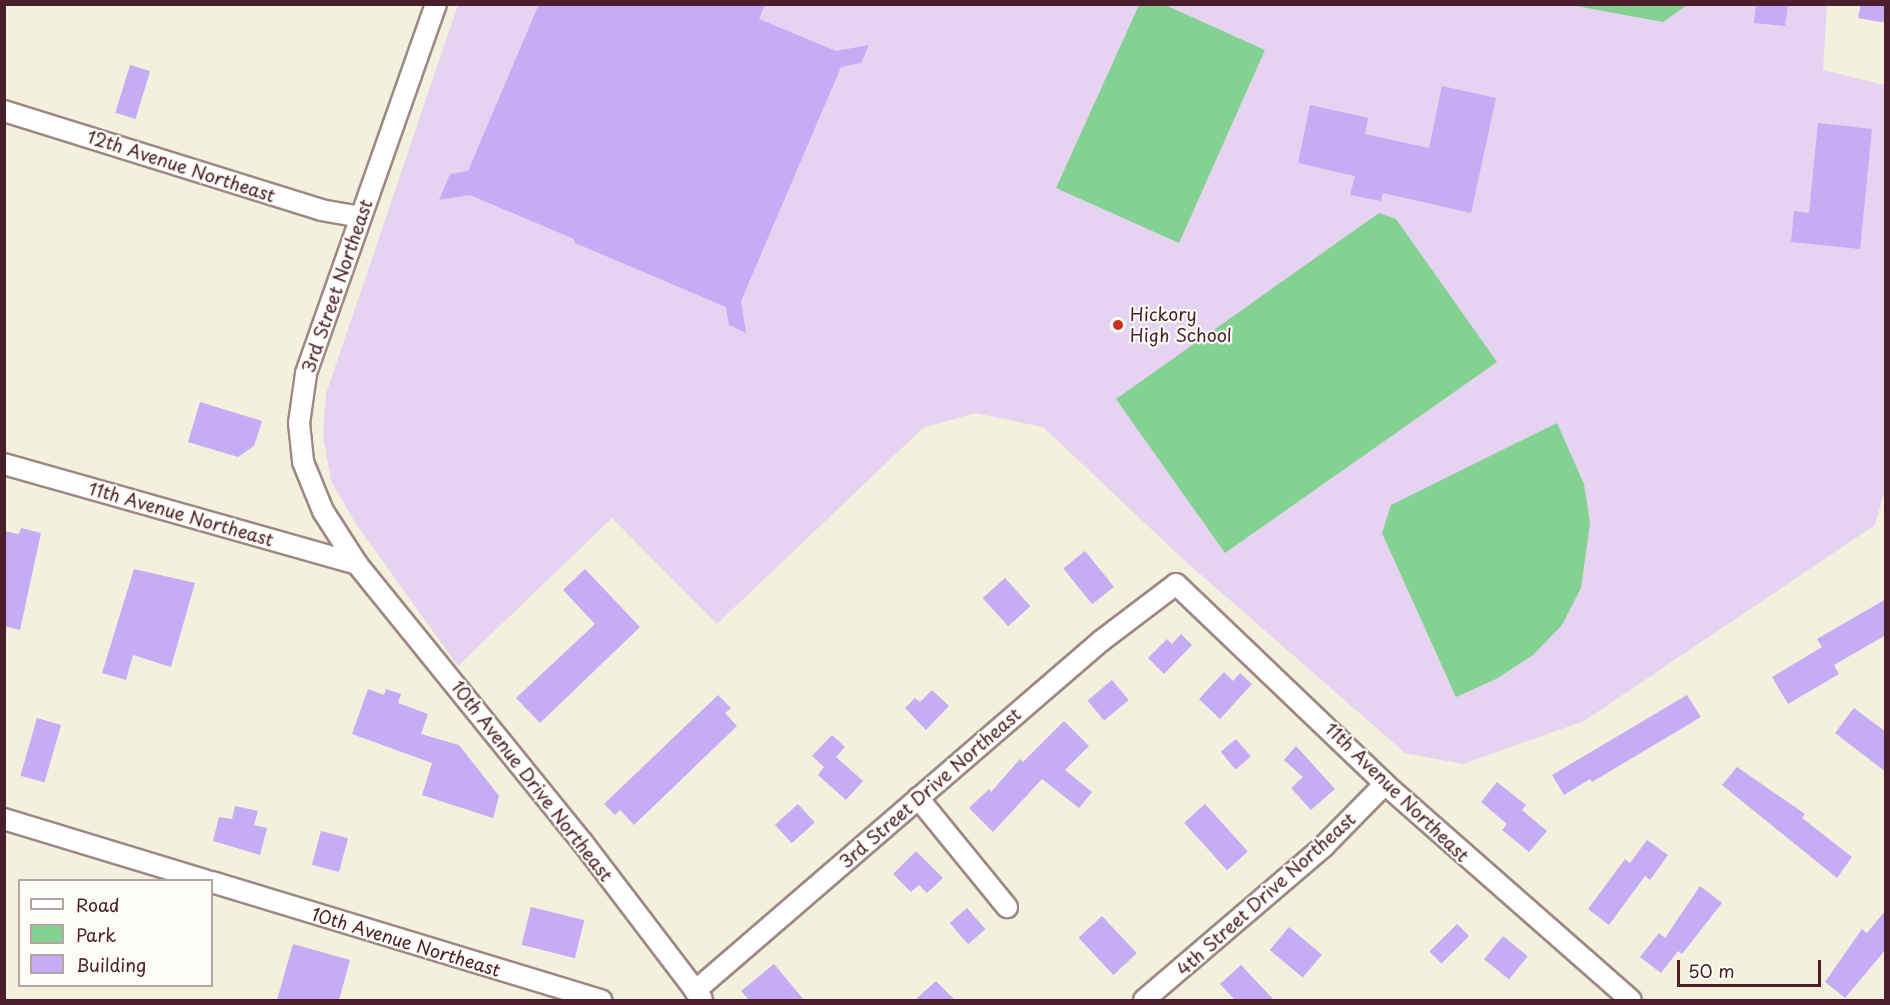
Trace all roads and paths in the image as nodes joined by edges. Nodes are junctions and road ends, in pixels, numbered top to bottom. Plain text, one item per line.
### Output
1 (436, 4) edge
2 (4, 111) edge
3 (359, 217) junction
4 (4, 464) edge
5 (357, 564) junction
6 (1168, 591) joint
7 (1385, 784) junction
8 (918, 798) junction
9 (4, 819) edge
10 (202, 879) edge
11 (213, 882) edge
12 (1007, 907) dead end
13 (699, 996) edge
14 (601, 1000) edge
15 (1144, 1000) edge
16 (1631, 1000) edge

1 - 3 street, 3rd Street Northeast
2 - 3 street, 12th Avenue Northeast
3 - 5 street, 3rd Street Northeast
4 - 5 street, 11th Avenue Northeast
5 - 13 street, 10th Avenue Drive Northeast
6 - 7 street, 11th Avenue Northeast
6 - 8 street, 3rd Street Drive Northeast
7 - 15 street, 4th Street Drive Northeast
7 - 16 street, 11th Avenue Northeast
8 - 12 street
8 - 13 street, 3rd Street Drive Northeast
9 - 10 street
11 - 14 street, 10th Avenue Northeast

